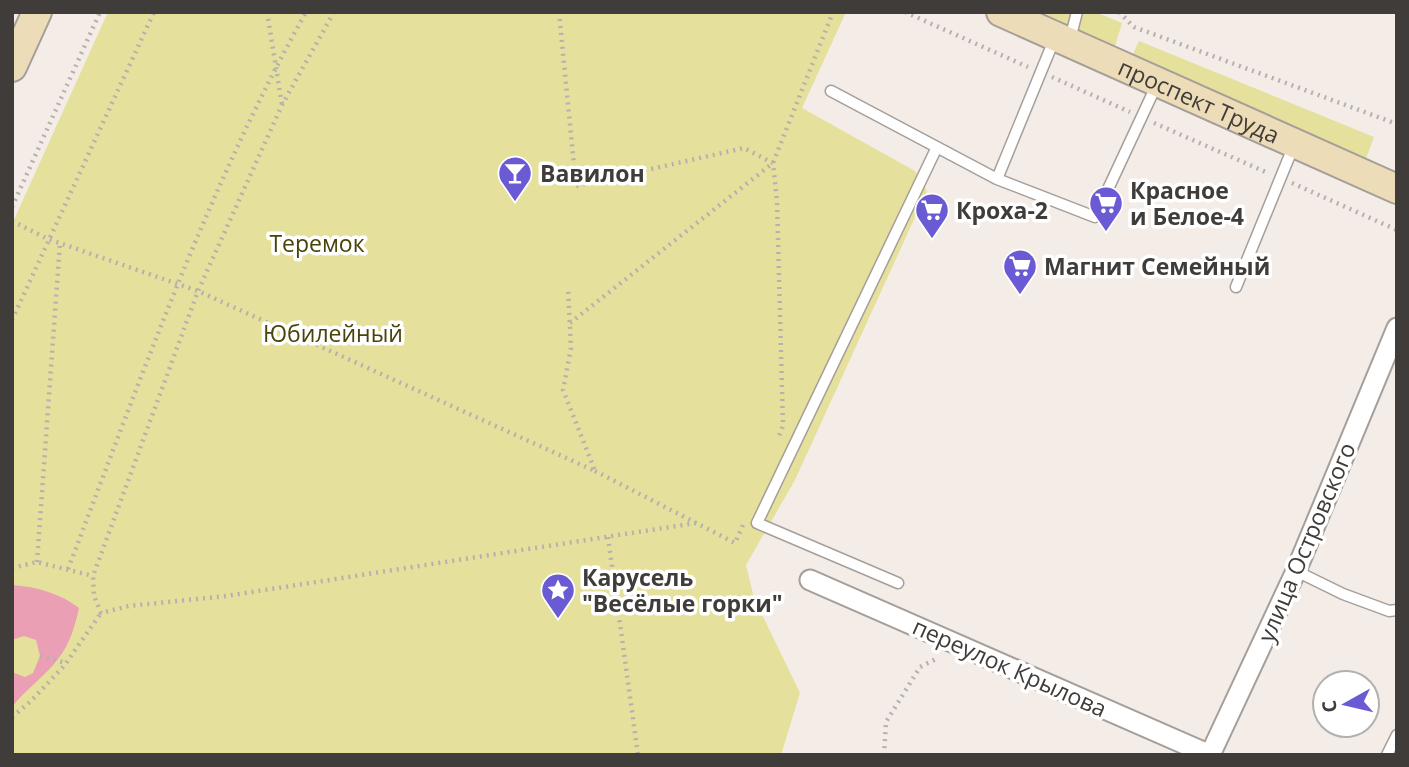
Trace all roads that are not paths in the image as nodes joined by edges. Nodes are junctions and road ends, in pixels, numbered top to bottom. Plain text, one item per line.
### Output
1 (37, 12) edge
2 (1001, 12) edge
3 (1077, 12) edge
4 (1063, 39) junction
5 (12, 67) edge
6 (1158, 81) junction
7 (831, 91) dead end
8 (1295, 144) junction
9 (937, 147) junction
10 (997, 179) junction
11 (1397, 189) edge
12 (1236, 287) dead end
13 (1397, 328) edge
14 (1296, 571) junction
15 (810, 580) dead end
16 (898, 583) dead end
17 (1397, 610) edge
18 (1397, 735) edge
19 (1210, 755) edge
20 (1387, 755) edge

1 - 5 street
2 - 4 street, проспект Труда
3 - 4 lane
4 - 6 street, проспект Труда
4 - 10 lane
6 - 8 street, проспект Труда
6 - 10 lane
7 - 9 lane
8 - 11 street, проспект Труда
8 - 12 lane
9 - 10 lane
9 - 16 lane
13 - 14 street, улица Островского
14 - 17 lane
14 - 19 street, улица Островского
15 - 19 street, переулок Крылова
18 - 20 lane

